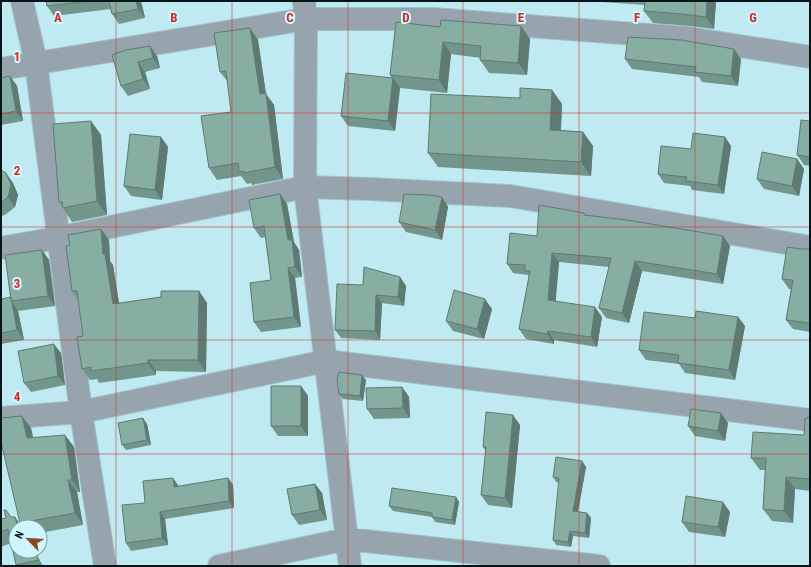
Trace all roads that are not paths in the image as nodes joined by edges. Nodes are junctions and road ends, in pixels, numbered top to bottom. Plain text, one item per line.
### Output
1 (22, 1) edge
2 (305, 10) edge
3 (810, 57) edge
4 (36, 63) junction
5 (1, 69) edge
6 (305, 187) junction
7 (57, 238) junction
8 (810, 247) edge
9 (1, 248) edge
10 (326, 360) junction
11 (81, 412) junction
12 (1, 418) edge
13 (810, 420) edge
14 (347, 539) junction
15 (105, 566) edge
16 (219, 566) edge
17 (350, 566) edge
18 (599, 566) edge

1 - 4 street
2 - 3 street
2 - 4 street
2 - 6 street
4 - 5 street
4 - 7 street
6 - 7 street
6 - 8 street
6 - 10 street
7 - 9 street
7 - 11 street
10 - 11 street
10 - 13 street
10 - 14 street
11 - 12 street
11 - 15 street
14 - 16 street
14 - 17 street
14 - 18 street

